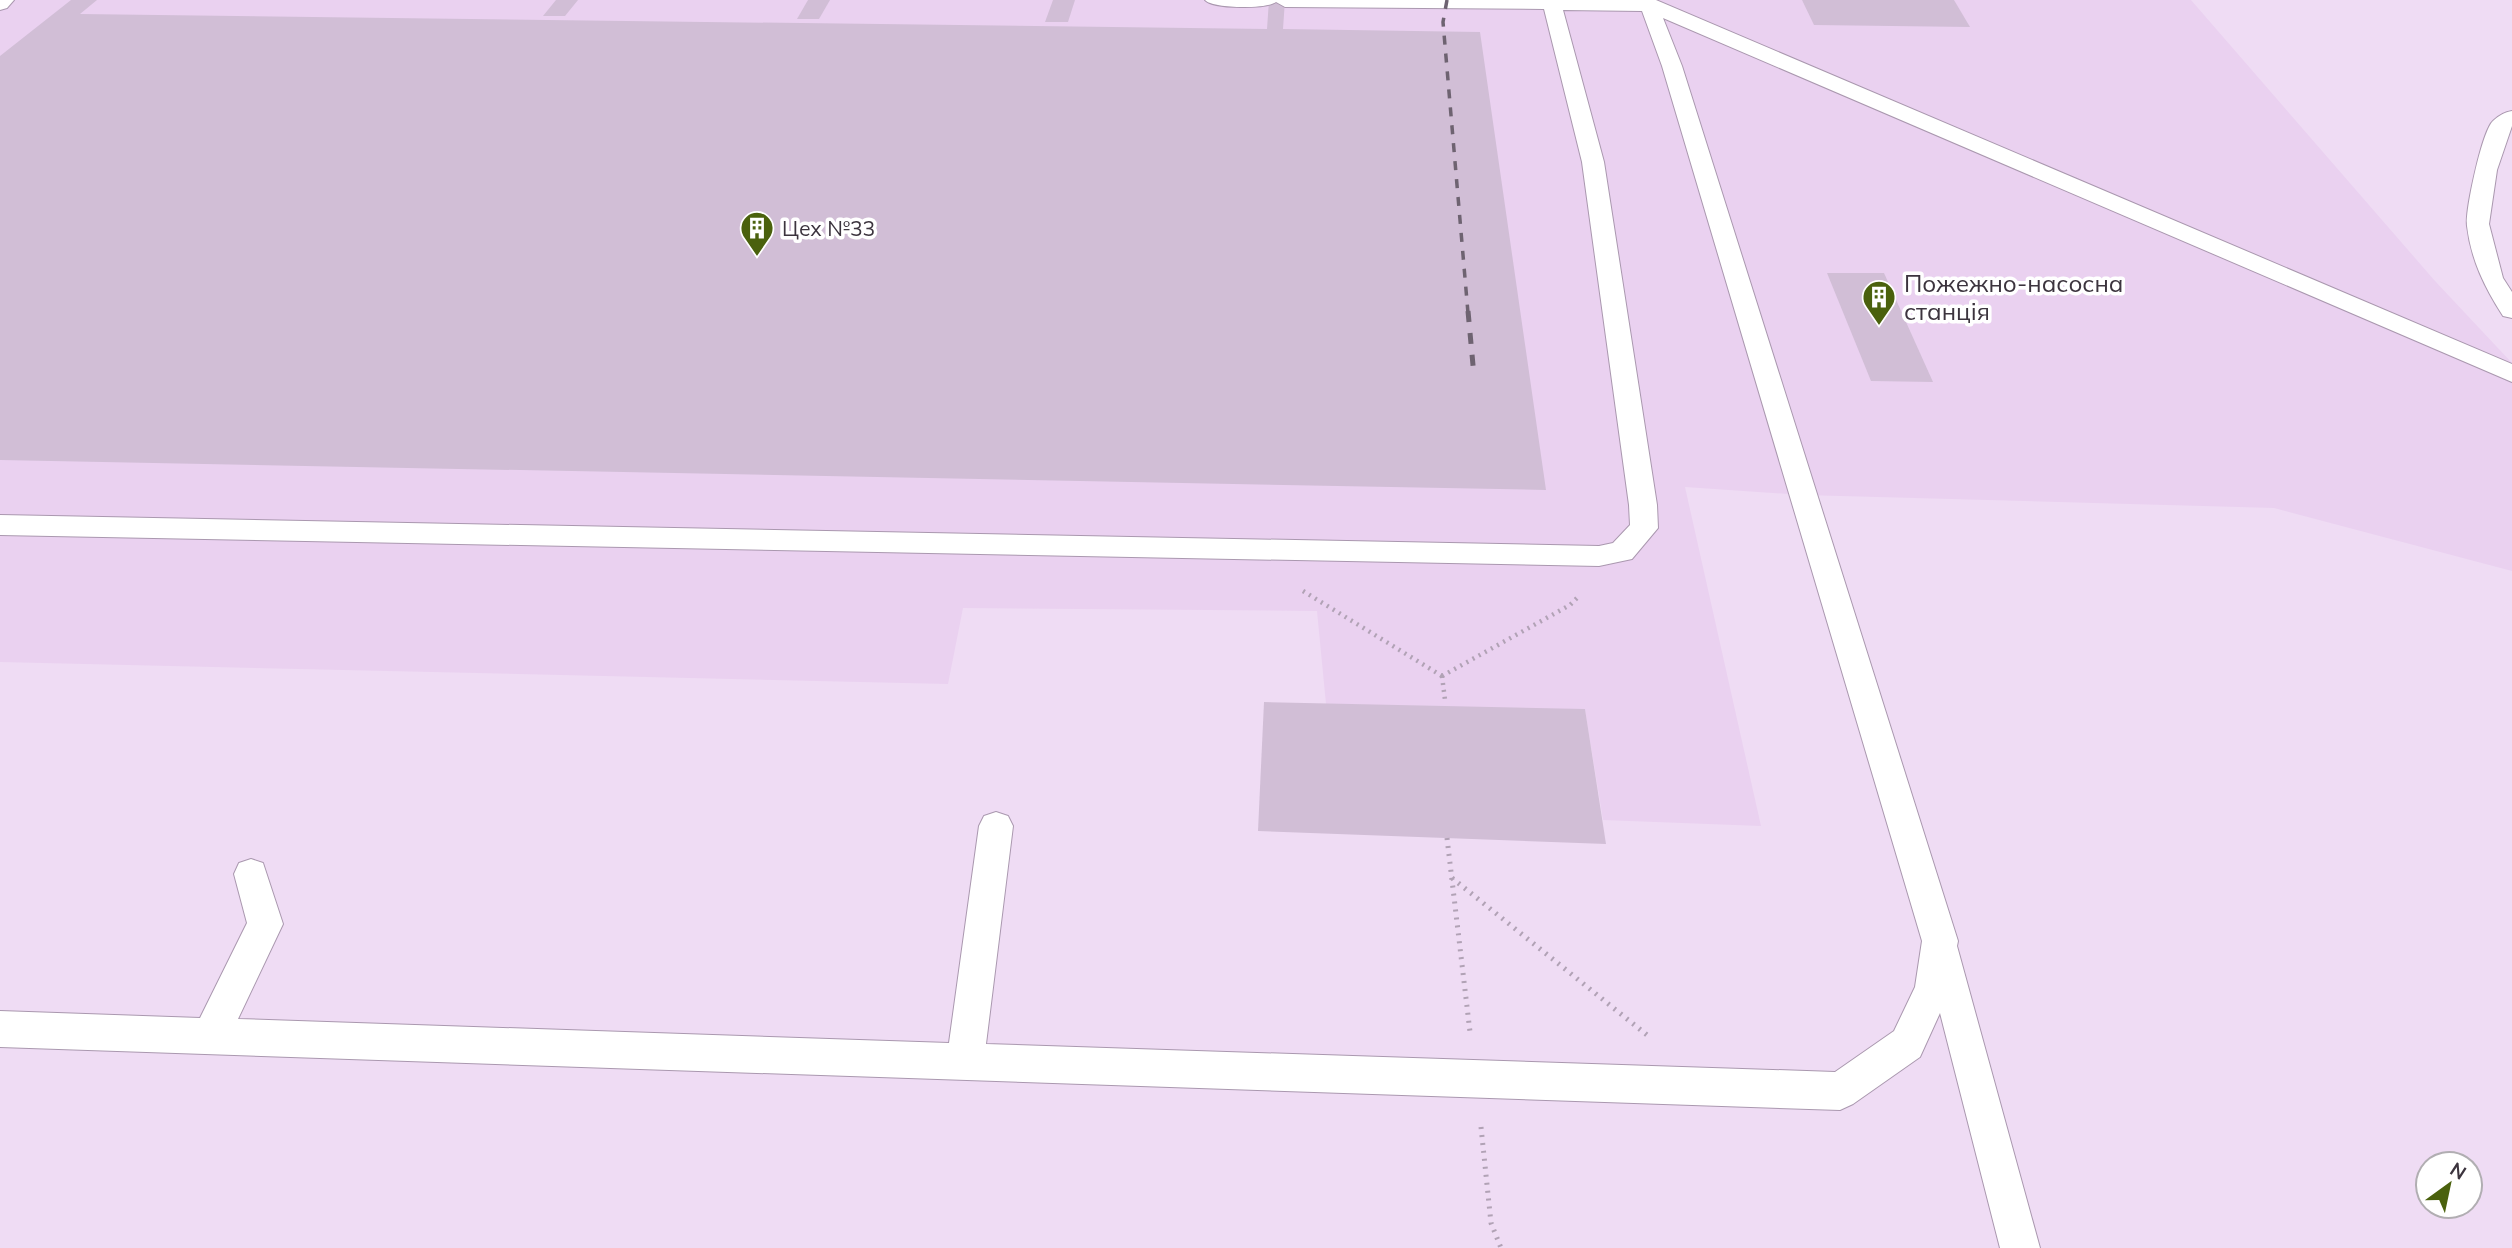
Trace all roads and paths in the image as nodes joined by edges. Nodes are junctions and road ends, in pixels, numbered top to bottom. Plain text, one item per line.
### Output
1 (5, 0) edge
2 (1214, 0) edge
3 (1257, 0) edge
4 (1269, 1) edge
5 (1285, 1) edge
6 (1551, 2) edge
7 (1647, 3) edge
8 (0, 4) edge
9 (2512, 117) edge
10 (2512, 311) edge
11 (2512, 374) edge
12 (0, 526) edge
13 (1570, 606) dead end
14 (1328, 607) dead end
15 (1442, 676) junction
16 (1445, 700) dead end
17 (996, 825) dead end
18 (1447, 838) dead end
19 (251, 874) dead end
20 (1451, 877) junction
21 (1940, 941) junction
22 (0, 1030) edge
23 (210, 1037) junction
24 (1651, 1038) dead end
25 (965, 1063) junction
26 (1476, 1080) junction
27 (1501, 1248) edge
28 (2020, 1248) edge

1 - 8 lane
2 - 3 lane
3 - 4 lane
5 - 6 lane
6 - 7 lane
6 - 12 lane
7 - 11 lane
7 - 21 lane
9 - 10 lane
13 - 15 path
14 - 15 path
15 - 16 path
17 - 25 lane
18 - 20 path
19 - 23 lane
20 - 24 path
20 - 26 path
21 - 26 lane
21 - 28 lane
22 - 23 lane
23 - 25 lane
25 - 26 lane
26 - 27 path

